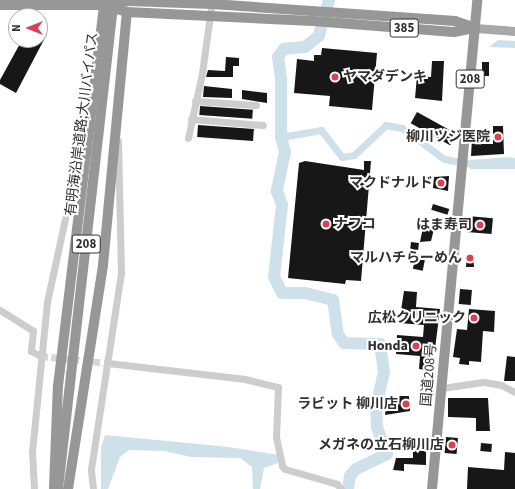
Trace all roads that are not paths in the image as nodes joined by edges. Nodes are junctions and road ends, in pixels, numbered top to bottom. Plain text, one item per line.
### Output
1 (114, 0) edge
2 (128, 0) edge
3 (477, 0) edge
4 (106, 2) edge
5 (212, 2) edge
6 (0, 5) edge
7 (127, 12) junction
8 (211, 15) junction
9 (314, 17) junction
10 (475, 28) junction
11 (515, 31) edge
12 (194, 101) junction
13 (256, 105) dead end
14 (191, 119) junction
15 (117, 123) junction
16 (263, 125) dead end
17 (188, 138) dead end
18 (86, 145) junction
19 (0, 310) edge
20 (41, 356) junction
21 (108, 363) junction
22 (442, 388) junction
23 (515, 392) edge
24 (34, 489) edge
25 (55, 489) edge
26 (68, 489) edge
27 (93, 489) edge
28 (341, 489) edge
29 (432, 489) edge

1 - 25 highway, 有明海沿岸道路;大川バイパス / 208, bridge
2 - 4 highway, 385
2 - 5 highway, 385
2 - 7 main road
3 - 10 highway, 国道208号 / 208
4 - 6 highway, 385
4 - 7 highway, 385
4 - 18 highway
4 - 25 highway, 有明海沿岸道路;大川バイパス / 208
5 - 8 street
5 - 9 highway, 385
7 - 8 highway, 385
7 - 15 highway
8 - 9 highway, 385
8 - 12 street
9 - 10 highway, 385
10 - 11 main road
10 - 22 highway, 国道208号 / 208
12 - 13 street
12 - 14 street
14 - 16 street
14 - 17 street
15 - 21 street
15 - 26 highway
18 - 20 street
18 - 25 highway
19 - 20 street
20 - 24 street
21 - 27 street
21 - 28 street
22 - 23 street
22 - 29 highway, 国道208号 / 208

